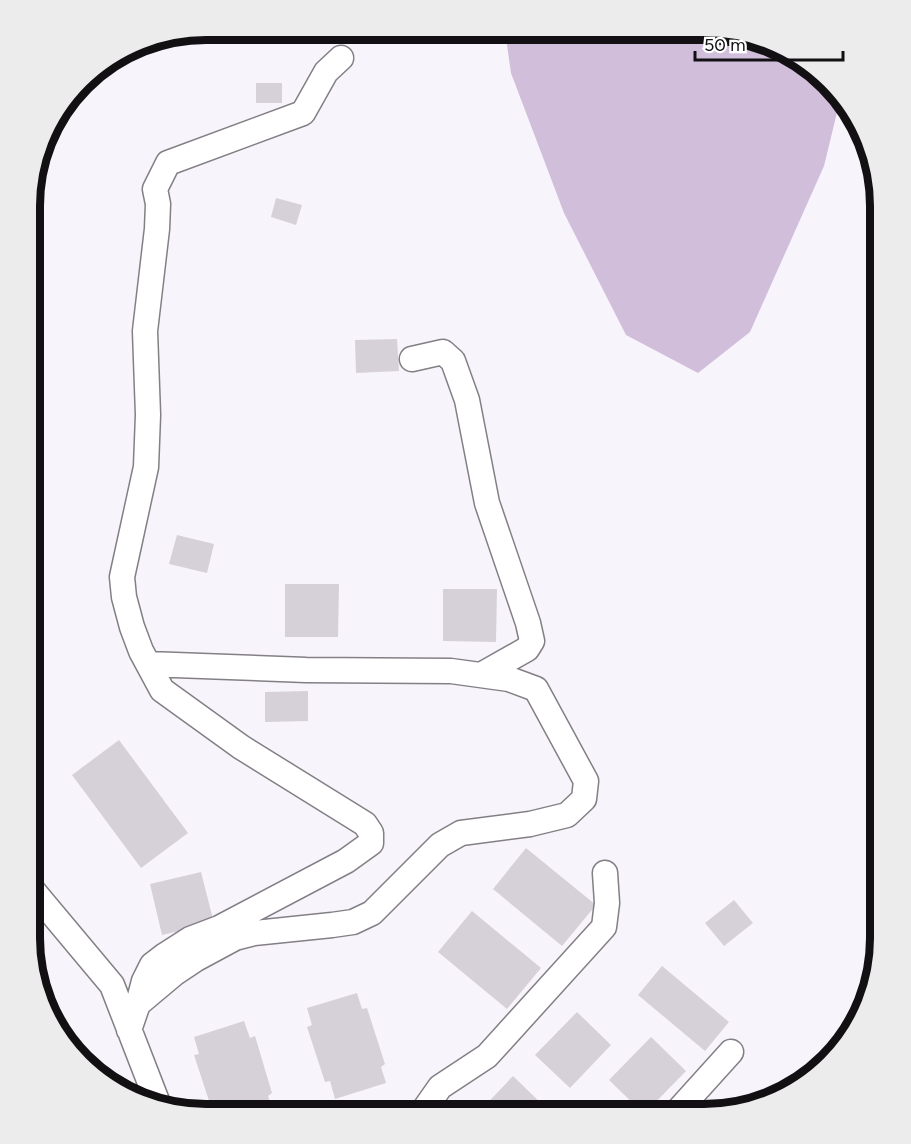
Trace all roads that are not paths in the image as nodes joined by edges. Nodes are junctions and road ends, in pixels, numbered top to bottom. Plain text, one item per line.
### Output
1 (341, 58) dead end
2 (412, 359) dead end
3 (148, 664) junction
4 (481, 675) junction
5 (605, 873) dead end
6 (40, 899) edge
7 (138, 1004) junction
8 (129, 1030) junction
9 (730, 1052) dead end
10 (155, 1095) edge
11 (429, 1103) edge
12 (685, 1103) edge

1 - 3 street
2 - 4 street
3 - 4 street
3 - 7 street
4 - 7 street
5 - 11 street
6 - 8 street
7 - 8 street
8 - 10 street
9 - 12 street

